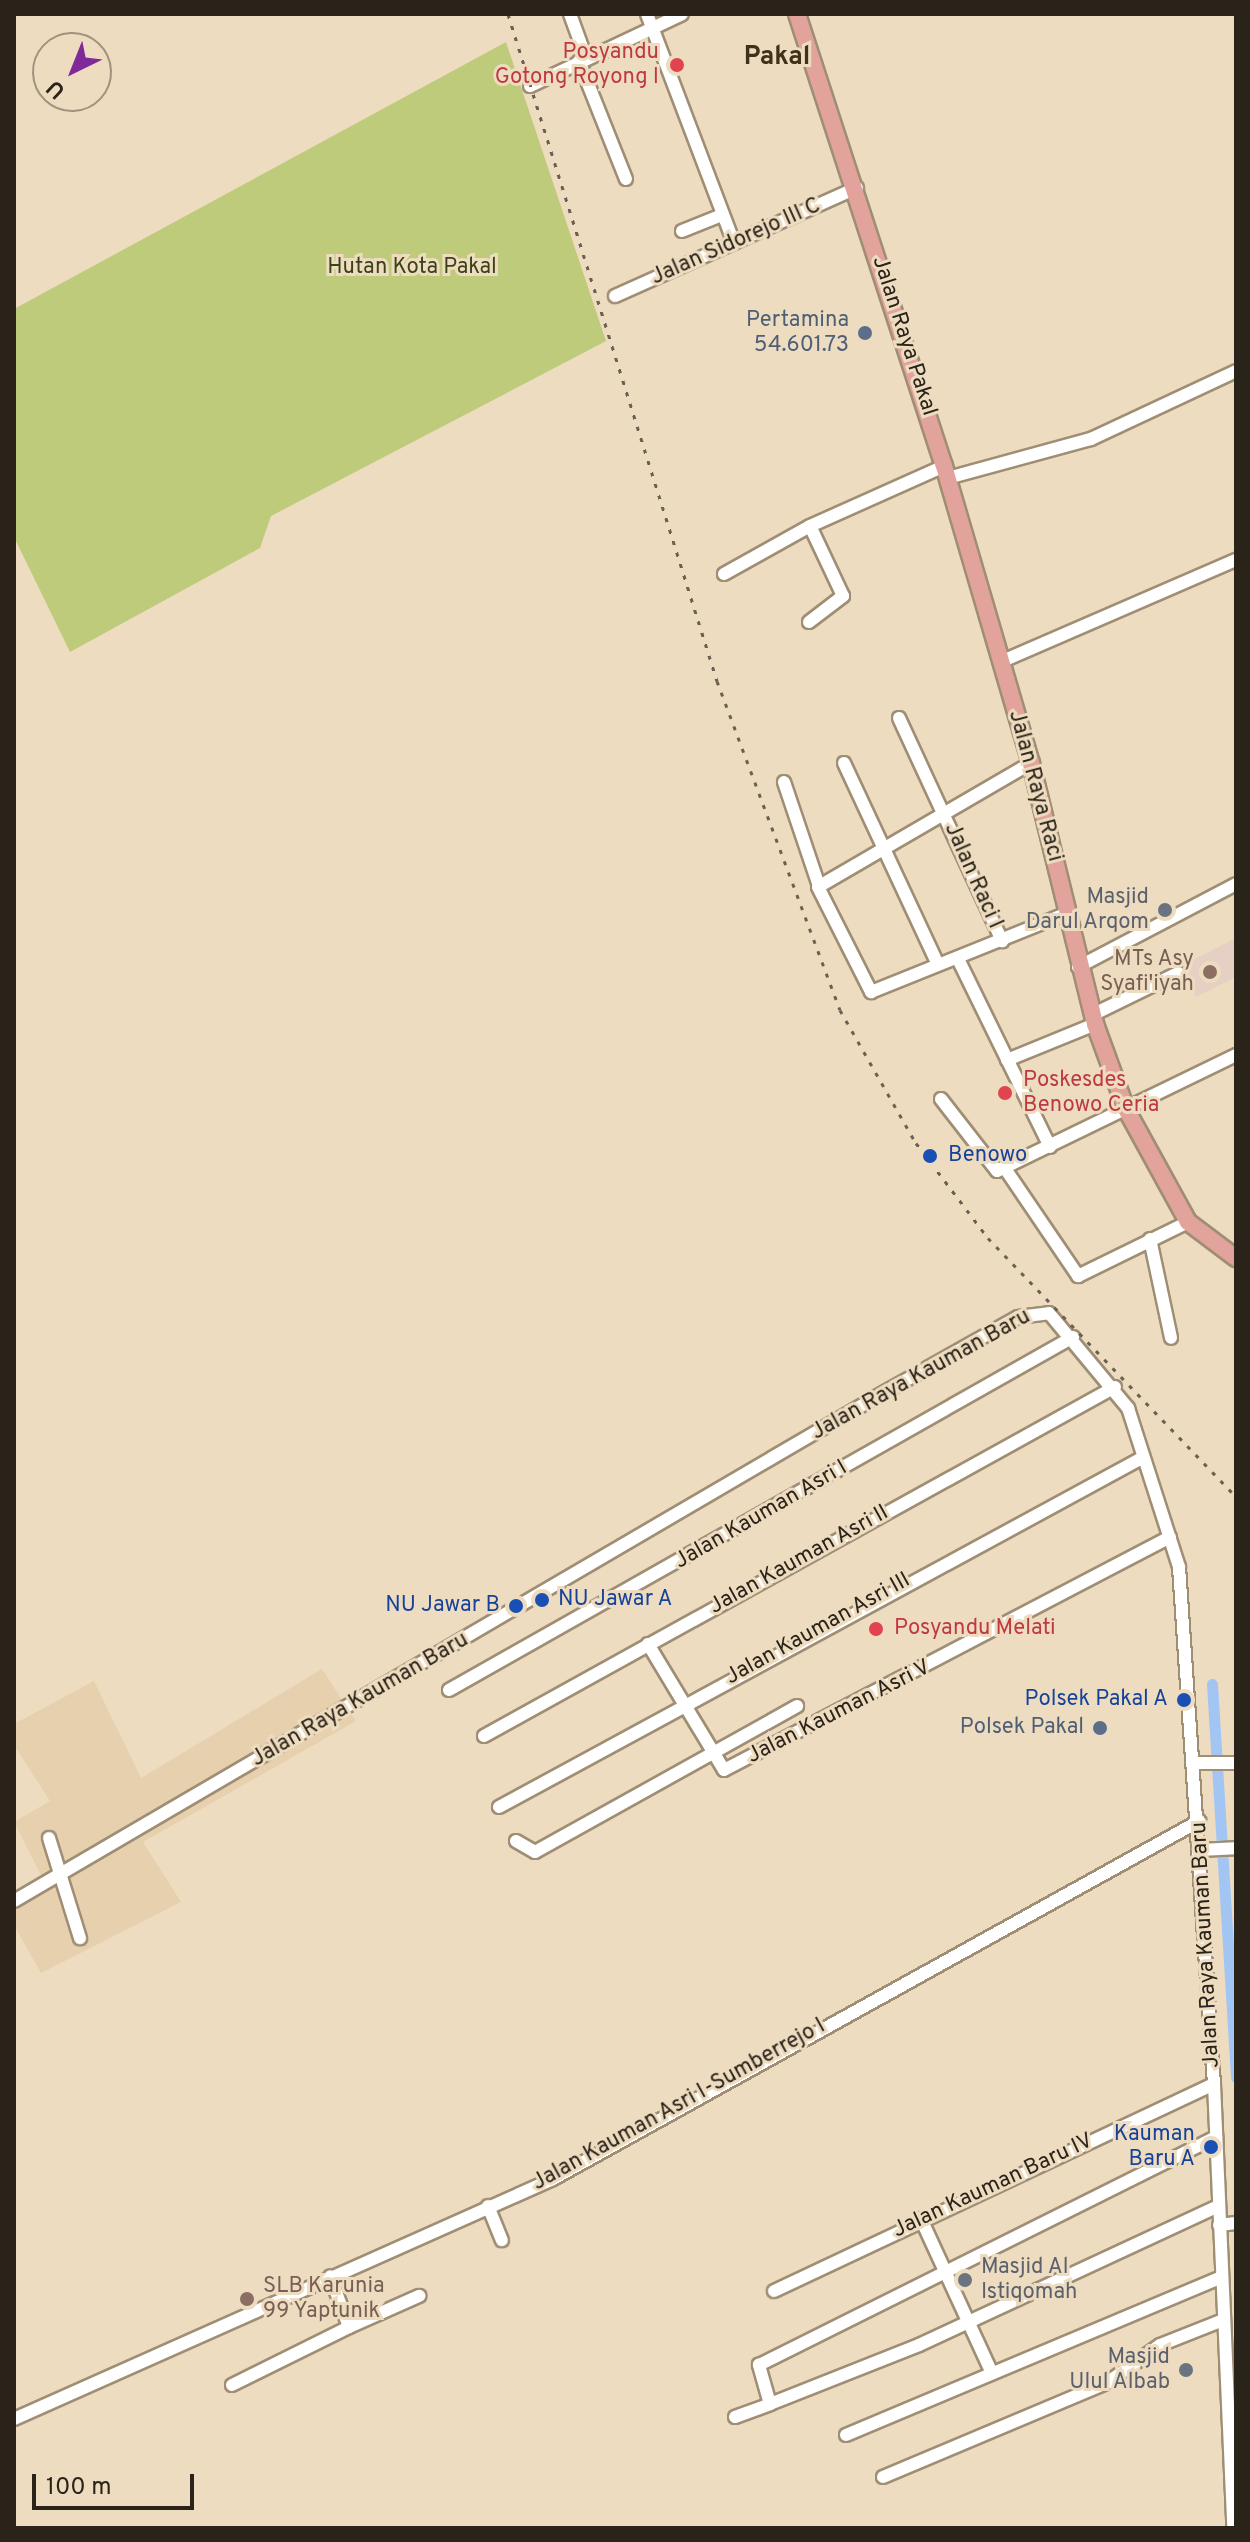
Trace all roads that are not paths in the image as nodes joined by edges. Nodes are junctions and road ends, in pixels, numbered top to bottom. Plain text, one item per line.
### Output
1 (570, 14) edge
2 (682, 14) edge
3 (797, 14) edge
4 (650, 20) edge
5 (583, 60) junction
6 (530, 86) dead end
7 (626, 179) dead end
8 (857, 188) junction
9 (722, 215) junction
10 (682, 231) dead end
11 (734, 243) junction
12 (615, 296) dead end
13 (1236, 371) edge
14 (946, 472) junction
15 (810, 526) junction
16 (1236, 560) edge
17 (724, 574) dead end
18 (809, 622) dead end
19 (1000, 662) junction
20 (899, 718) dead end
21 (844, 763) dead end
22 (1031, 763) junction
23 (784, 782) dead end
24 (943, 811) junction
25 (883, 846) junction
26 (818, 883) junction
27 (1236, 884) edge
28 (1065, 914) junction
29 (1002, 941) junction
30 (959, 961) junction
31 (937, 962) junction
32 (1078, 967) junction
33 (1178, 973) dead end
34 (1093, 1019) junction
35 (1236, 1055) edge
36 (1007, 1060) junction
37 (941, 1099) dead end
38 (1126, 1109) junction
39 (1050, 1147) junction
40 (1004, 1167) junction
41 (1188, 1222) junction
42 (1150, 1239) junction
43 (1236, 1258) edge
44 (1073, 1337) junction
45 (1171, 1338) dead end
46 (1115, 1387) junction
47 (1142, 1458) junction
48 (1170, 1537) junction
49 (648, 1644) junction
50 (449, 1690) dead end
51 (682, 1702) junction
52 (797, 1706) dead end
53 (484, 1736) dead end
54 (711, 1754) junction
55 (1230, 1763) edge
56 (1201, 1764) junction
57 (499, 1807) dead end
58 (1199, 1821) junction
59 (49, 1838) dead end
60 (516, 1841) dead end
61 (1236, 1848) edge
62 (1200, 1850) junction
63 (55, 1876) junction
64 (14, 1901) edge
65 (80, 1938) dead end
66 (1214, 2084) junction
67 (1216, 2137) junction
68 (488, 2206) junction
69 (1218, 2206) junction
70 (921, 2219) junction
71 (1228, 2224) edge
72 (502, 2240) dead end
73 (947, 2273) junction
74 (330, 2276) junction
75 (1222, 2277) junction
76 (774, 2291) dead end
77 (419, 2296) dead end
78 (969, 2320) junction
79 (1223, 2320) junction
80 (349, 2327) junction
81 (990, 2369) junction
82 (232, 2385) dead end
83 (770, 2404) junction
84 (735, 2417) dead end
85 (14, 2419) edge
86 (846, 2435) dead end
87 (883, 2477) dead end
88 (1233, 2528) edge

1 - 5 street
2 - 4 street
3 - 8 main road, Jalan Raya Pakal
4 - 5 street
4 - 9 street
5 - 6 street
5 - 7 street
8 - 11 street, Jalan Sidorejo III C
8 - 14 main road, Jalan Raya Pakal
9 - 10 street
9 - 11 street
11 - 12 street, Jalan Sidorejo III C
13 - 14 street
14 - 15 street
14 - 19 main road, Jalan Raya Pakal
15 - 17 street
15 - 18 street
16 - 19 street
19 - 22 main road, Jalan Raya Raci
20 - 24 street, Jalan Raci I
21 - 25 street
22 - 24 street, Jalan Raci I
22 - 28 main road, Jalan Raya Raci
23 - 26 street
24 - 25 street, Jalan Raci I
24 - 29 street, Jalan Raci I
25 - 26 street, Jalan Raci I
25 - 31 street
26 - 31 street, Jalan Raci I
27 - 32 street
28 - 29 street, Jalan Raci I
28 - 32 main road, Jalan Raya Raci
29 - 30 street, Jalan Raci I
30 - 31 street, Jalan Raci I
30 - 36 street
32 - 34 main road, Jalan Raya Raci
33 - 34 street
34 - 36 street
34 - 38 main road, Jalan Raya Raci
35 - 38 street
36 - 39 street
37 - 40 street
38 - 39 street
38 - 41 main road, Jalan Raya Raci
39 - 40 street
40 - 42 street
41 - 42 street
41 - 43 main road
42 - 45 street
44 - 46 street, Jalan Raya Kauman Baru
44 - 50 street, Jalan Kauman Asri I
44 - 63 street, Jalan Raya Kauman Baru
46 - 47 street, Jalan Raya Kauman Baru
46 - 49 street, Jalan Kauman Asri II
47 - 48 street, Jalan Raya Kauman Baru
47 - 51 street, Jalan Kauman Asri III
48 - 54 street, Jalan Kauman Asri V
48 - 56 street, Jalan Raya Kauman Baru
49 - 51 street
49 - 53 street, Jalan Kauman Asri II
51 - 54 street
51 - 57 street, Jalan Kauman Asri III
52 - 54 street
54 - 60 street
55 - 56 street
56 - 58 street, Jalan Raya Kauman Baru
58 - 62 street, Jalan Raya Kauman Baru
58 - 68 street, Jalan Kauman Asri I-Sumberrejo I
59 - 63 street
61 - 62 street
62 - 66 street, Jalan Raya Kauman Baru
63 - 64 street, Jalan Raya Kauman Baru
63 - 65 street
66 - 67 street, Jalan Raya Kauman Baru
66 - 70 street, Jalan Kauman Baru IV
67 - 69 street, Jalan Raya Kauman Baru
67 - 73 street
68 - 72 street
68 - 74 street, Jalan Kauman Asri I-Sumberrejo I
69 - 71 street, Jalan Raya Kauman Baru
69 - 78 street
70 - 73 street
70 - 76 street, Jalan Kauman Baru IV
71 - 75 street, Jalan Raya Kauman Baru
73 - 78 street
73 - 83 street
74 - 80 street
74 - 85 street, Jalan Kauman Asri I-Sumberrejo I
75 - 79 street, Jalan Raya Kauman Baru
75 - 81 street
77 - 80 street
78 - 81 street
78 - 83 street
79 - 87 street
79 - 88 street, Jalan Raya Kauman Baru
80 - 82 street
81 - 86 street
83 - 84 street

